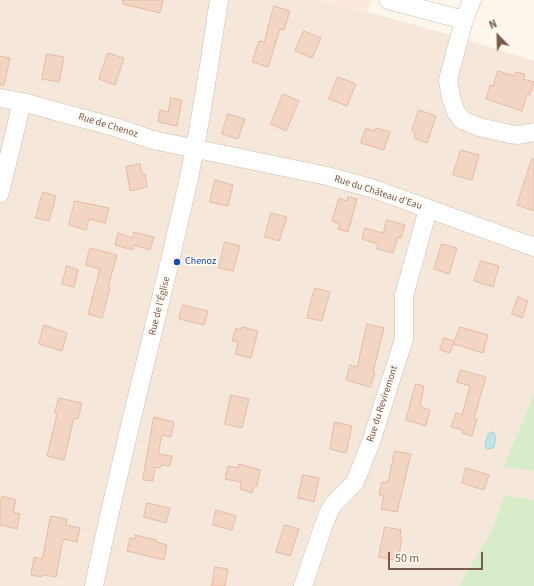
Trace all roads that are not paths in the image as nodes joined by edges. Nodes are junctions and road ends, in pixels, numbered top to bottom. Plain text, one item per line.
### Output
1 (219, 0) edge
2 (388, 0) edge
3 (472, 0) edge
4 (464, 20) junction
5 (0, 98) edge
6 (22, 102) junction
7 (534, 132) edge
8 (195, 150) junction
9 (0, 193) edge
10 (428, 209) junction
11 (534, 247) edge
12 (94, 586) edge
13 (303, 586) edge

1 - 8 street, Rue de l'Église
2 - 4 street
3 - 4 street
4 - 7 street
5 - 6 street, Rue de Chenoz
6 - 8 street, Rue de Chenoz
6 - 9 street
8 - 10 street, Rue du Château d'Eau
8 - 12 street, Rue de l'Église
10 - 11 street, Rue du Château d'Eau
10 - 13 street, Rue du Reviremont

